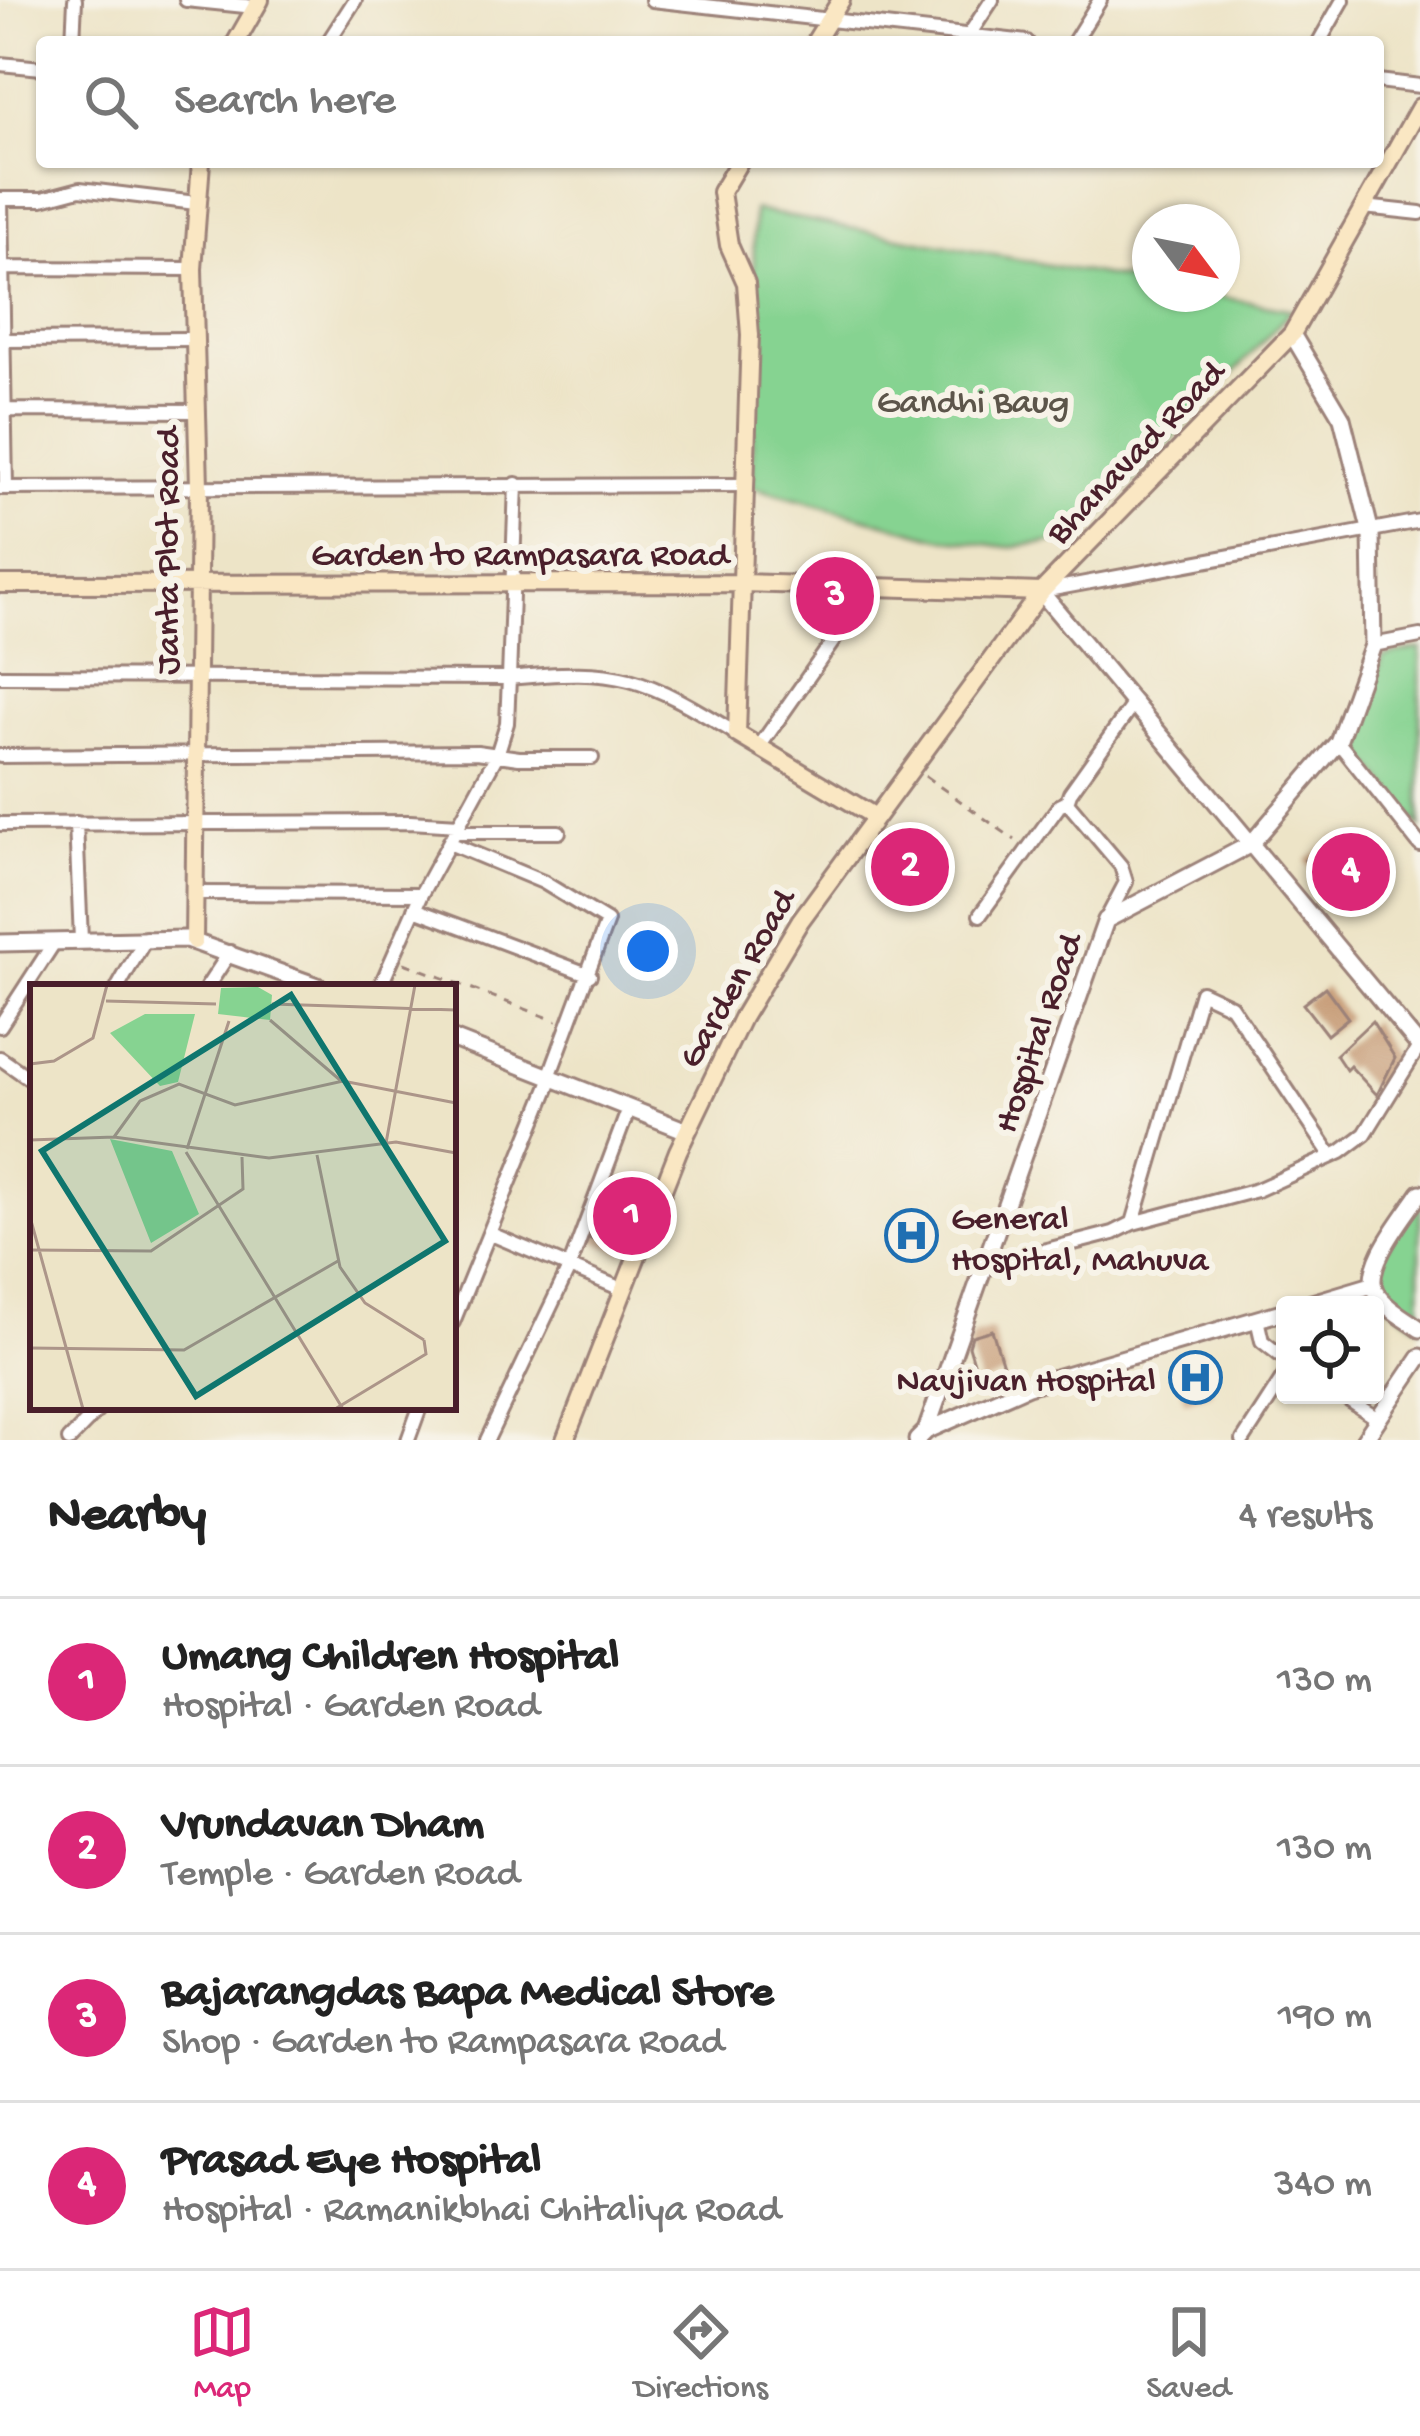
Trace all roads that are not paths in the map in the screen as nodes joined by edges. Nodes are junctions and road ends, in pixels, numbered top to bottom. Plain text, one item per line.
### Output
1 (75, 0) edge
2 (186, 0) edge
3 (355, 0) edge
4 (652, 0) edge
5 (841, 0) edge
6 (992, 0) edge
7 (1100, 0) edge
8 (1343, 0) edge
9 (698, 2) edge
10 (258, 4) edge
11 (829, 20) junction
12 (969, 35) junction
13 (73, 36) edge
14 (239, 36) edge
15 (332, 36) edge
16 (819, 36) edge
17 (977, 36) edge
18 (1078, 36) edge
19 (1322, 36) edge
20 (0, 64) edge
21 (36, 67) edge
22 (1384, 82) edge
23 (1420, 86) edge
24 (1420, 107) edge
25 (200, 168) edge
26 (735, 168) edge
27 (1, 199) edge
28 (196, 203) junction
29 (1364, 207) junction
30 (1420, 213) edge
31 (2, 268) edge
32 (193, 269) junction
33 (1292, 334) junction
34 (195, 339) junction
35 (2, 340) edge
36 (2, 410) edge
37 (196, 411) junction
38 (516, 484) junction
39 (742, 485) junction
40 (199, 486) junction
41 (3, 488) edge
42 (1420, 521) edge
43 (1371, 533) junction
44 (512, 583) junction
45 (741, 583) junction
46 (0, 584) edge
47 (198, 586) junction
48 (872, 587) junction
49 (1040, 592) junction
50 (1420, 636) edge
51 (1373, 645) junction
52 (0, 676) edge
53 (197, 676) junction
54 (509, 678) junction
55 (1134, 703) junction
56 (737, 734) junction
57 (1338, 742) junction
58 (759, 747) junction
59 (196, 752) junction
60 (497, 755) junction
61 (0, 756) edge
62 (592, 758) dead end
63 (1067, 802) junction
64 (874, 815) junction
65 (76, 823) junction
66 (0, 824) edge
67 (194, 825) junction
68 (559, 832) dead end
69 (454, 834) junction
70 (1251, 844) junction
71 (1420, 845) edge
72 (195, 893) junction
73 (421, 894) junction
74 (415, 909) junction
75 (980, 915) dead end
76 (1106, 920) junction
77 (146, 938) junction
78 (81, 940) junction
79 (55, 941) junction
80 (194, 941) junction
81 (0, 943) edge
82 (230, 952) junction
83 (590, 975) junction
84 (298, 983) edge
85 (120, 984) edge
86 (209, 984) edge
87 (381, 984) edge
88 (0, 1026) edge
89 (456, 1040) edge
90 (1420, 1046) edge
91 (0, 1058) edge
92 (551, 1077) junction
93 (30, 1079) edge
94 (629, 1108) junction
95 (688, 1131) junction
96 (1331, 1155) junction
97 (1420, 1192) edge
98 (1133, 1223) junction
99 (490, 1234) junction
100 (984, 1266) junction
101 (569, 1268) junction
102 (1372, 1285) junction
103 (624, 1290) junction
104 (1335, 1296) edge
105 (1276, 1314) edge
106 (456, 1315) edge
107 (1257, 1319) junction
108 (1420, 1330) edge
109 (1276, 1352) edge
110 (1420, 1357) edge
111 (1276, 1389) edge
112 (1355, 1404) edge
113 (98, 1410) edge
114 (419, 1410) edge
115 (1378, 1419) junction
116 (921, 1436) edge
117 (69, 1440) edge
118 (409, 1440) edge
119 (488, 1440) edge
120 (565, 1440) edge
121 (1243, 1440) edge
122 (1364, 1440) edge

1 - 13 street
2 - 10 street
3 - 15 street
4 - 9 street
5 - 11 main road
6 - 12 street
7 - 18 street
8 - 19 street
9 - 11 street
10 - 14 main road
11 - 12 street
11 - 16 main road
12 - 17 street
20 - 21 street
22 - 23 street
24 - 29 main road, Bhanavad Road
25 - 28 main road, Janta Plot Road
26 - 39 main road
27 - 28 street
27 - 31 street
28 - 32 main road, Janta Plot Road
29 - 30 street
29 - 33 main road, Bhanavad Road
31 - 32 street
31 - 35 street
32 - 34 main road, Janta Plot Road
33 - 43 street, Hospital Road
33 - 49 main road, Bhanavad Road
34 - 35 street
34 - 37 main road, Janta Plot Road
35 - 36 street
36 - 37 street
36 - 41 street
37 - 40 main road, Janta Plot Road
38 - 39 street
38 - 40 street
38 - 44 street
39 - 45 main road
40 - 41 street
40 - 47 main road, Janta Plot Road
42 - 43 street
43 - 49 street
43 - 51 street, Hospital Road
44 - 45 main road, Garden to Rampasara Road
44 - 47 main road, Garden to Rampasara Road
44 - 54 street
45 - 48 main road, Garden to Rampasara Road
45 - 56 main road
46 - 47 main road, Garden to Rampasara Road
47 - 53 main road, Janta Plot Road
48 - 49 main road, Garden to Rampasara Road
48 - 58 street
49 - 55 street
49 - 64 main road, Garden Road
50 - 51 street
51 - 57 street, Hospital Road
52 - 53 street
53 - 54 street
53 - 59 main road, Janta Plot Road
54 - 56 street
54 - 60 street
55 - 63 street
55 - 70 street
56 - 58 main road
57 - 70 street, Hospital Road
57 - 71 street
58 - 64 main road
59 - 60 street
59 - 61 street
59 - 67 main road, Janta Plot Road
60 - 62 street
60 - 69 street
63 - 75 street
63 - 76 street
64 - 95 main road, Garden Road
65 - 66 street
65 - 67 street
65 - 78 street
67 - 69 street
67 - 72 main road, Janta Plot Road
68 - 69 street
69 - 73 street
69 - 83 street
70 - 76 street, Hospital Road
70 - 90 street
72 - 73 street
72 - 80 main road, Janta Plot Road
73 - 74 street
74 - 83 street
74 - 87 street
76 - 100 street, Hospital Road
77 - 78 street
77 - 80 street
77 - 85 street
78 - 79 street
79 - 81 street
79 - 88 street
80 - 82 street
82 - 84 street
82 - 86 street
83 - 92 street
89 - 92 street
90 - 96 street
91 - 93 street
92 - 94 street
92 - 99 street
94 - 95 street
94 - 101 street
95 - 103 main road, Garden Road
96 - 98 street
96 - 98 street
97 - 102 street
98 - 100 street
99 - 101 street
99 - 106 street
100 - 116 street, Hospital Road
101 - 103 street
101 - 119 street
102 - 104 street
102 - 108 street
103 - 120 main road, Garden Road
105 - 107 street
107 - 109 street
107 - 116 street
110 - 115 street
111 - 121 street
112 - 115 street
113 - 117 street
114 - 118 street
115 - 122 street

